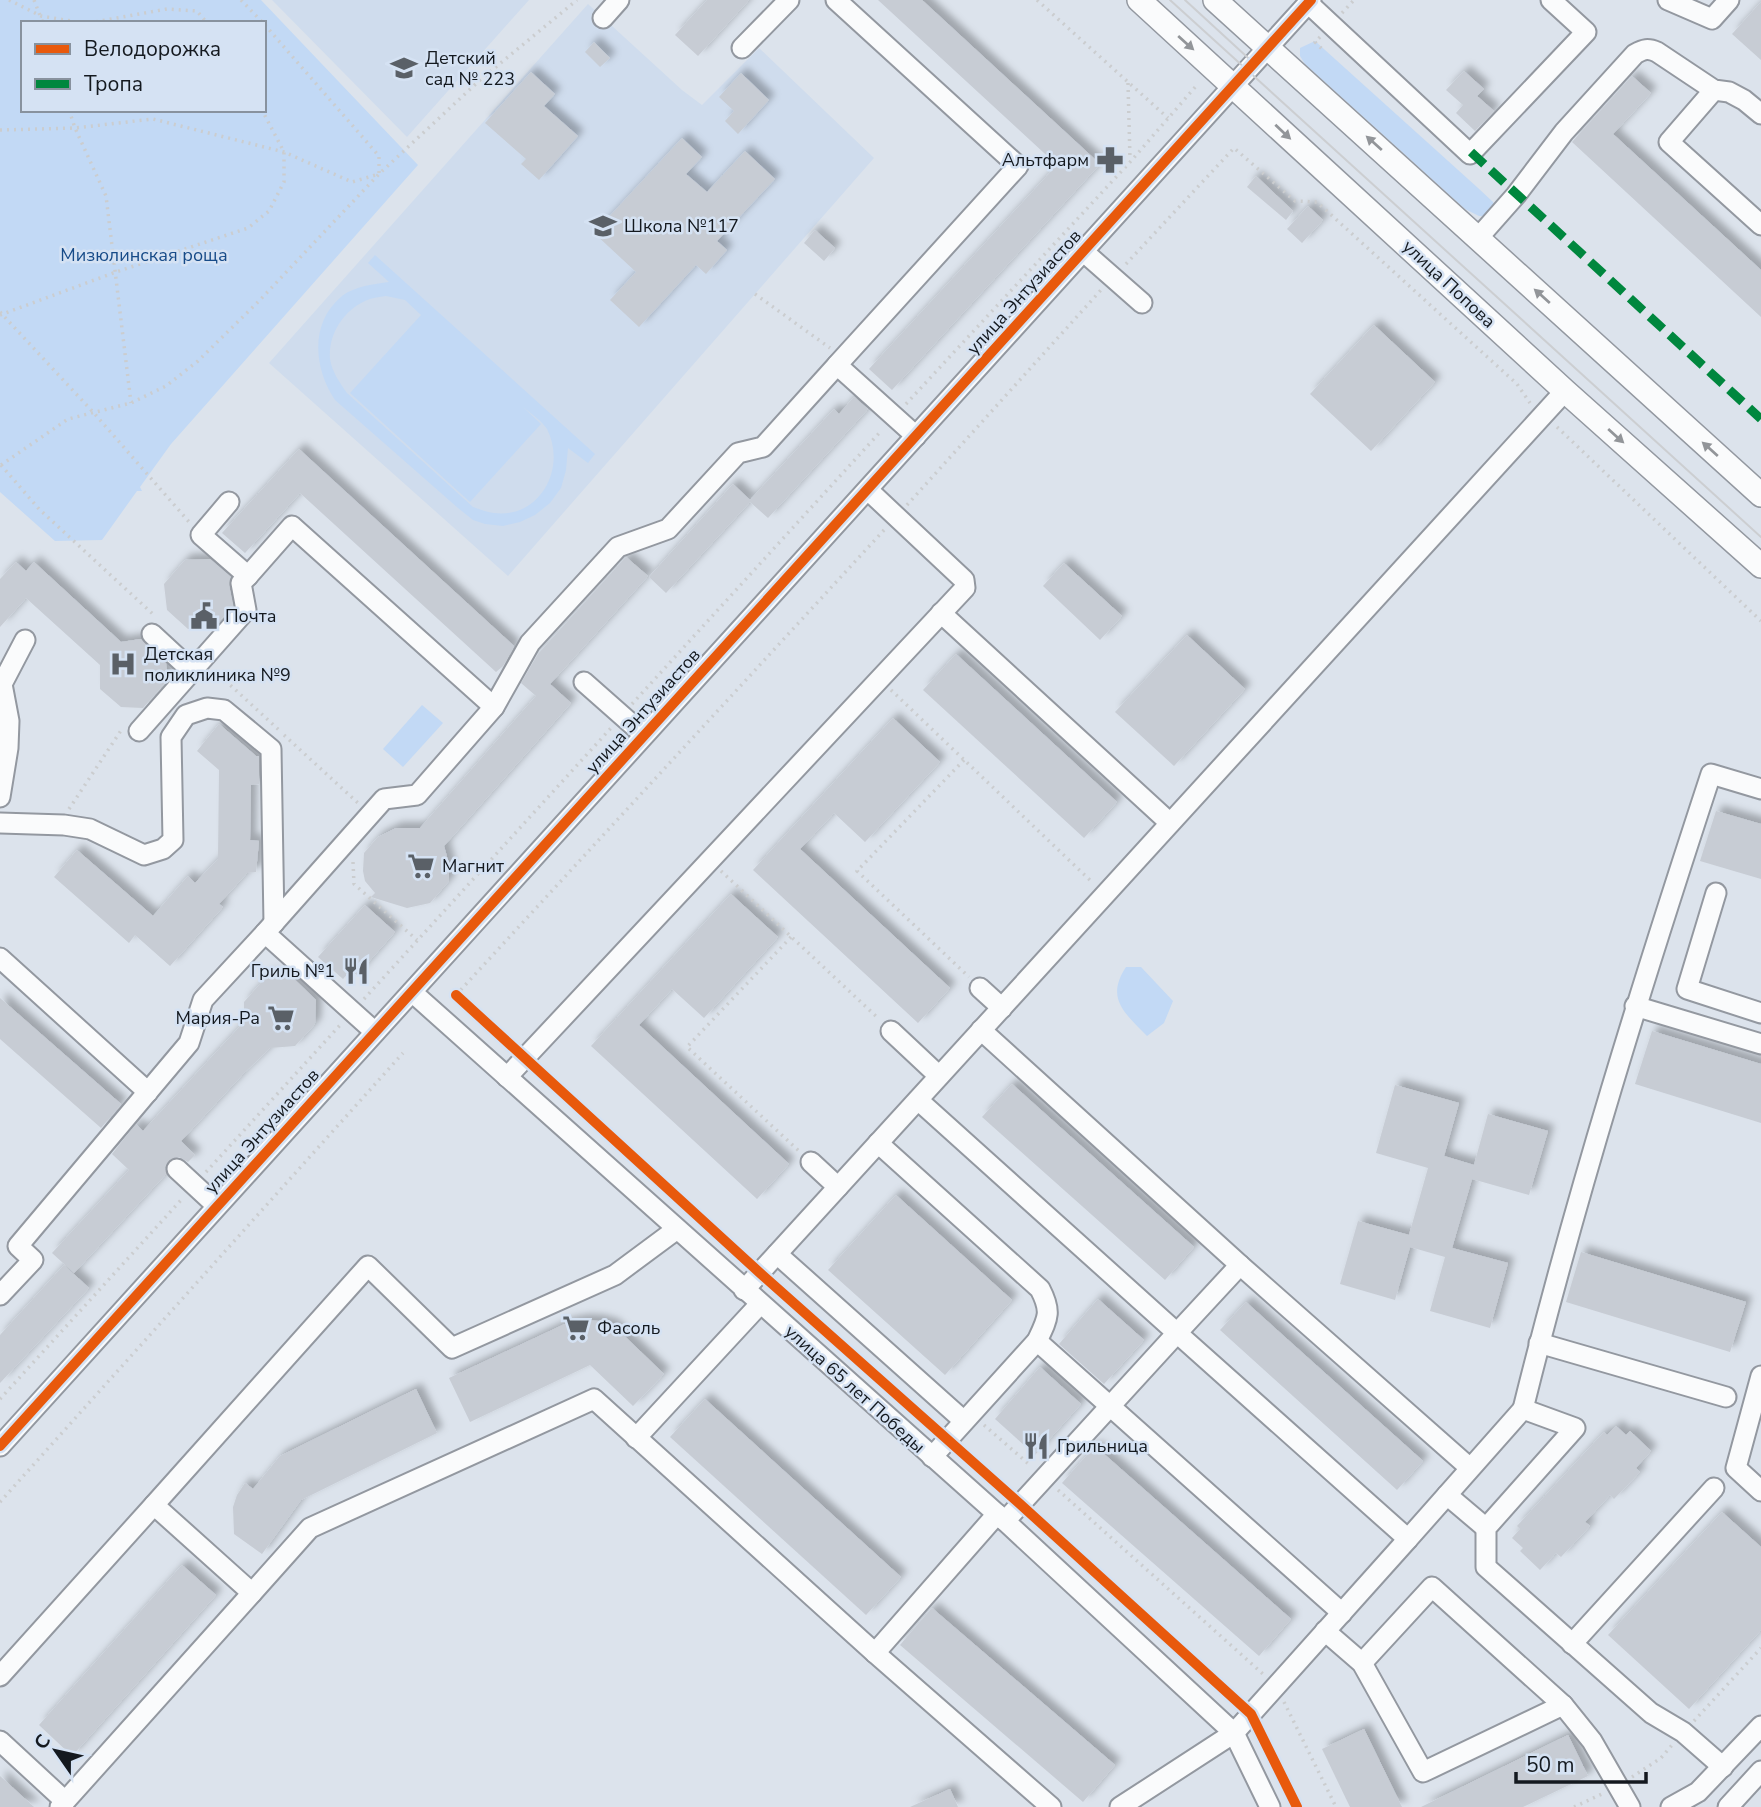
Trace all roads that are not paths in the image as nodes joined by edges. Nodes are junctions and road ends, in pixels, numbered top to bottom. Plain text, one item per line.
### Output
1 (619, 0) edge
2 (789, 0) edge
3 (836, 0) edge
4 (1139, 0) edge
5 (1215, 0) edge
6 (1551, 0) edge
7 (1668, 0) edge
8 (1729, 0) edge
9 (1309, 1) edge
10 (603, 18) dead end
11 (1267, 47) junction
12 (742, 48) dead end
13 (1233, 85) junction
14 (1714, 90) junction
15 (1761, 114) edge
16 (1761, 225) edge
17 (1478, 239) junction
18 (1084, 252) junction
19 (1142, 303) dead end
20 (840, 361) junction
21 (1566, 391) junction
22 (916, 436) junction
23 (868, 490) junction
24 (1761, 495) edge
25 (229, 502) dead end
26 (1761, 565) edge
27 (248, 576) junction
28 (941, 614) junction
29 (152, 634) dead end
30 (24, 640) dead end
31 (192, 671) junction
32 (584, 682) dead end
33 (494, 707) junction
34 (139, 730) road end
35 (645, 735) junction
36 (1761, 789) edge
37 (0, 797) edge
38 (0, 823) edge
39 (1170, 823) junction
40 (1716, 893) dead end
41 (270, 928) junction
42 (0, 958) edge
43 (980, 988) road end
44 (412, 992) junction
45 (1635, 1006) junction
46 (1002, 1008) junction
47 (1761, 1013) edge
48 (981, 1030) junction
49 (891, 1031) road end
50 (375, 1032) junction
51 (1761, 1044) edge
52 (939, 1076) junction
53 (507, 1077) junction
54 (148, 1092) junction
55 (918, 1100) junction
56 (878, 1143) junction
57 (811, 1162) road end
58 (177, 1169) dead end
59 (838, 1187) junction
60 (218, 1206) junction
61 (677, 1229) junction
62 (778, 1254) junction
63 (1240, 1265) junction
64 (744, 1290) junction
65 (0, 1295) edge
66 (760, 1304) junction
67 (1177, 1333) junction
68 (1037, 1341) junction
69 (1539, 1343) junction
70 (1761, 1376) edge
71 (1726, 1397) dead end
72 (1110, 1406) junction
73 (1523, 1409) junction
74 (967, 1417) junction
75 (636, 1438) junction
76 (0, 1446) edge
77 (932, 1457) junction
78 (1471, 1468) junction
79 (1714, 1488) dead end
80 (1761, 1491) edge
81 (1447, 1494) junction
82 (155, 1505) junction
83 (1001, 1517) junction
84 (1486, 1528) junction
85 (1408, 1539) junction
86 (252, 1593) junction
87 (1342, 1613) junction
88 (1325, 1631) junction
89 (1572, 1644) junction
90 (875, 1653) junction
91 (1362, 1663) junction
92 (0, 1676) edge
93 (1563, 1705) junction
94 (1761, 1726) edge
95 (1234, 1733) junction
96 (0, 1741) edge
97 (1723, 1767) junction
98 (1761, 1771) edge
99 (62, 1804) edge
100 (1051, 1807) edge
101 (1120, 1807) edge
102 (1270, 1807) edge
103 (1630, 1807) edge
104 (1671, 1807) edge
105 (1728, 1807) edge

1 - 10 street
2 - 12 street
3 - 20 street
4 -> 13 main road, улица Попова
5 - 11 main road
6 - 9 street
7 - 8 street
9 - 11 street, улица Энтузиастов
11 - 13 street, улица Энтузиастов
17 -> 11 main road
13 - 18 street, улица Энтузиастов
13 -> 21 main road, улица Попова
14 - 15 street
14 - 16 street
14 - 17 street
24 -> 17 main road
18 - 19 street
18 - 22 street, улица Энтузиастов
20 - 22 street
20 - 33 street
21 -> 26 main road, улица Попова
21 - 39 street
22 - 23 street, улица Энтузиастов
23 - 28 street
23 - 35 street, улица Энтузиастов
25 - 27 street
27 - 31 street
27 - 33 street
28 - 39 street
28 - 53 street
29 - 31 street
30 - 37 street
31 - 34 street
32 - 35 street
33 - 41 street
35 - 44 street, улица Энтузиастов
36 - 45 street
38 - 41 street
39 - 46 street
40 - 47 street
41 - 50 street
41 - 54 street
42 - 54 street
43 - 46 street
44 - 50 street, улица Энтузиастов
44 - 53 street, улица 65 лет Победы
45 - 51 street
45 - 69 street
46 - 48 street
48 - 52 street
48 - 63 street
49 - 52 street
50 - 60 street, улица Энтузиастов
52 - 55 street
53 - 61 street, улица 65 лет Победы
54 - 65 street
55 - 56 street
55 - 67 street
56 - 59 street
56 - 68 street
57 - 59 street
58 - 60 street
59 - 62 street
60 - 76 street, улица Энтузиастов
61 - 64 street, улица 65 лет Победы
61 - 82 street
62 - 64 street
62 - 74 street
63 - 67 street
63 - 78 street
64 - 66 street, улица 65 лет Победы
66 - 75 street
66 - 77 street, улица 65 лет Победы
67 - 72 street
67 - 85 street
68 - 72 street
68 - 74 street
69 - 71 street
69 - 73 street
70 - 80 street
72 - 83 street
72 - 87 street
73 - 78 street
73 - 84 street
74 - 77 street
75 - 86 street
75 - 90 street
77 - 83 street, улица 65 лет Победы
78 - 81 street
79 - 89 street
81 - 84 street
81 - 85 street
82 - 86 street
82 - 92 street
83 - 90 street
83 - 95 street, улица 65 лет Победы
84 - 89 street
85 - 87 street
86 - 99 street
87 - 88 street
88 - 91 street
88 - 95 street
89 - 97 street
90 - 100 street
91 - 93 street
91 - 93 street
93 - 103 street
94 - 97 street
95 - 101 street
95 - 102 street, улица 65 лет Победы
96 - 99 street
97 - 104 street
98 - 105 street

